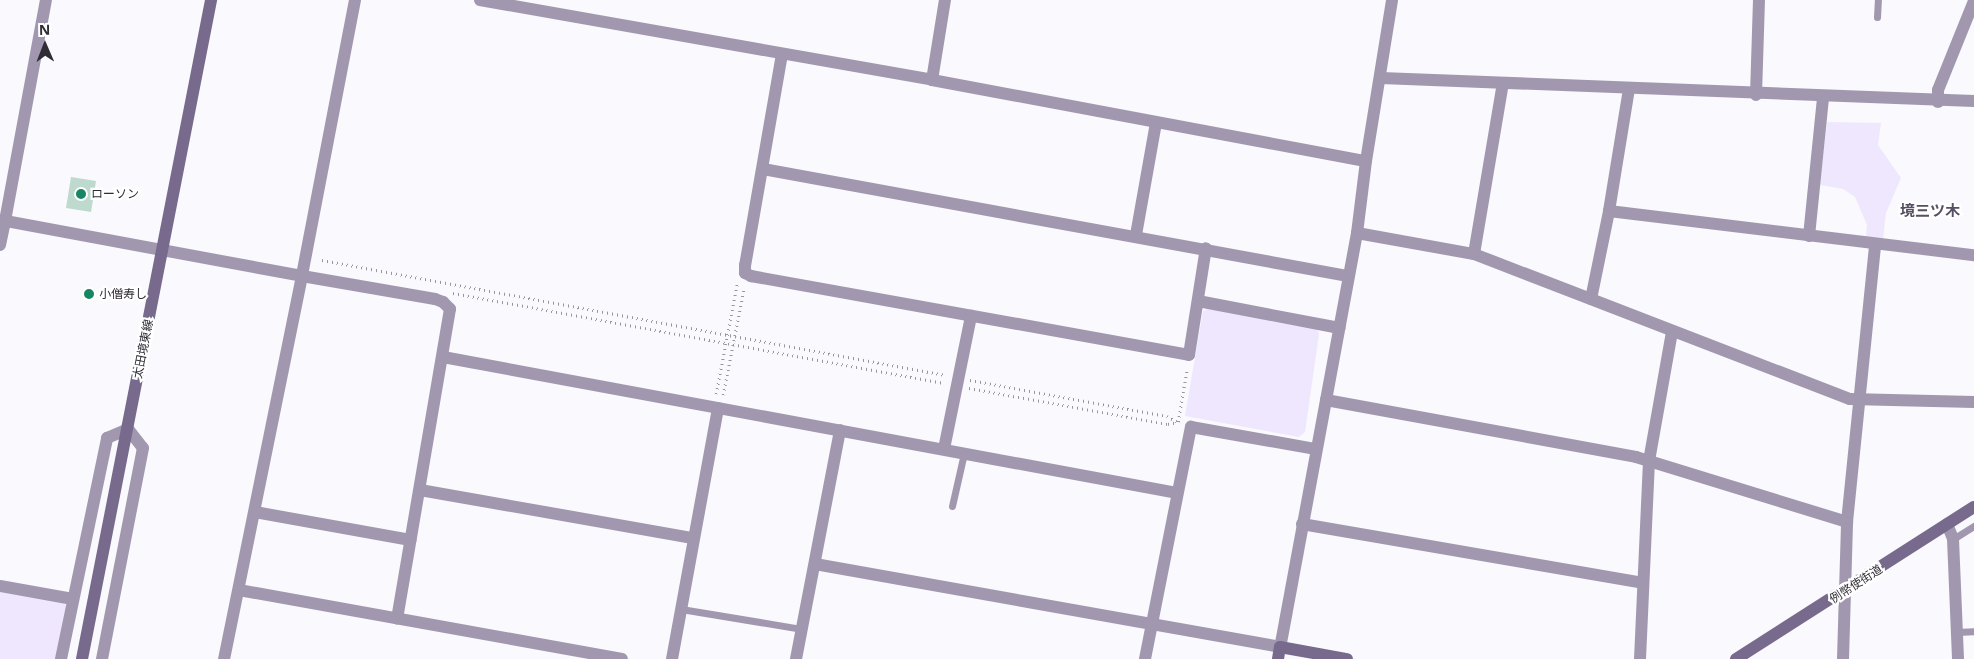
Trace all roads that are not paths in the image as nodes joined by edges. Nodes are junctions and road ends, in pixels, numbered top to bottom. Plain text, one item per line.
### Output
1 (46, 0) edge
2 (211, 0) edge
3 (355, 0) edge
4 (480, 0) edge
5 (944, 0) edge
6 (1392, 0) edge
7 (1758, 0) edge
8 (1878, 0) edge
9 (1974, 1) edge
10 (1877, 17) dead end
11 (782, 54) junction
12 (1381, 78) junction
13 (932, 80) junction
14 (1503, 83) junction
15 (1629, 89) junction
16 (1756, 95) junction
17 (1823, 98) junction
18 (1974, 101) edge
19 (1938, 102) junction
20 (1156, 123) junction
21 (1366, 162) junction
22 (763, 169) junction
23 (1610, 211) junction
24 (2, 220) edge
25 (1357, 233) junction
26 (1136, 234) junction
27 (1809, 236) junction
28 (1875, 244) junction
29 (0, 245) edge
30 (1206, 248) junction
31 (163, 249) junction
32 (1474, 254) junction
33 (1974, 255) edge
34 (302, 276) junction
35 (1348, 276) junction
36 (1591, 298) junction
37 (1198, 301) junction
38 (971, 316) junction
39 (1338, 328) junction
40 (1672, 332) junction
41 (443, 357) junction
42 (1326, 400) junction
43 (1859, 400) junction
44 (1974, 402) edge
45 (718, 408) junction
46 (128, 429) junction
47 (840, 430) junction
48 (1316, 448) junction
49 (944, 449) junction
50 (964, 453) junction
51 (1649, 461) junction
52 (420, 490) junction
53 (1177, 493) junction
54 (952, 506) dead end
55 (1974, 507) edge
56 (254, 512) junction
57 (1847, 522) junction
58 (1302, 524) junction
59 (1947, 524) junction
60 (1974, 526) edge
61 (693, 538) junction
62 (1953, 539) junction
63 (411, 540) junction
64 (815, 564) junction
65 (1643, 583) junction
66 (0, 586) edge
67 (239, 590) junction
68 (1843, 592) junction
69 (73, 599) junction
70 (681, 609) junction
71 (397, 618) junction
72 (1151, 624) junction
73 (802, 629) junction
74 (1974, 631) edge
75 (1957, 632) junction
76 (1279, 653) edge
77 (61, 659) edge
78 (82, 659) edge
79 (102, 659) edge
80 (224, 659) edge
81 (622, 659) edge
82 (672, 659) edge
83 (796, 659) edge
84 (1145, 659) edge
85 (1347, 659) edge
86 (1640, 659) edge
87 (1736, 659) edge
88 (1843, 659) edge
89 (1958, 659) edge

1 - 24 street
2 - 31 main road, 太田境東線
3 - 34 street
4 - 11 street
5 - 13 street
6 - 12 street
7 - 16 street
8 - 10 lane
9 - 19 street
11 - 13 street
11 - 22 street
12 - 14 street
12 - 21 street
13 - 20 street
14 - 15 street
14 - 32 street
15 - 16 street
15 - 23 street
16 - 17 street
17 - 19 street
17 - 27 street
18 - 19 street
20 - 21 street
20 - 26 street
21 - 25 street
22 - 26 street
22 - 38 street
23 - 27 street
23 - 36 street
24 - 29 street
24 - 31 street
25 - 32 street
25 - 35 street
26 - 30 street
27 - 28 street
28 - 33 street
28 - 43 street
30 - 35 street
30 - 37 street
31 - 34 street
31 - 46 main road, 太田境東線
32 - 36 street
34 - 41 street
34 - 56 street
35 - 39 street
36 - 40 street
37 - 38 street
37 - 39 street
38 - 49 street
39 - 42 street
40 - 43 street
40 - 51 street
41 - 45 street
41 - 52 street
42 - 48 street
42 - 51 street
43 - 44 street
43 - 57 street
45 - 47 street
45 - 61 street
46 - 69 street
46 - 78 main road, 太田境東線
46 - 79 street
47 - 49 street
47 - 64 street
48 - 53 street
48 - 58 street
49 - 50 street
50 - 53 street
50 - 54 lane
51 - 57 street
51 - 65 street
52 - 61 street
52 - 63 street
53 - 72 street
55 - 59 main road, 例幣使街道
56 - 63 street
56 - 67 street
57 - 68 street
58 - 65 street
58 - 76 street
59 - 62 street
59 - 68 main road, 例幣使街道
60 - 62 lane
61 - 70 street
62 - 75 street
63 - 71 street
64 - 72 street
64 - 73 street
65 - 86 street
66 - 69 street
67 - 71 street
67 - 80 street
68 - 87 main road, 例幣使街道
68 - 88 street
69 - 77 street
70 - 73 lane
70 - 82 street
71 - 81 street
72 - 76 street
72 - 84 street
73 - 83 street
74 - 75 lane
75 - 89 street
76 - 85 main road

